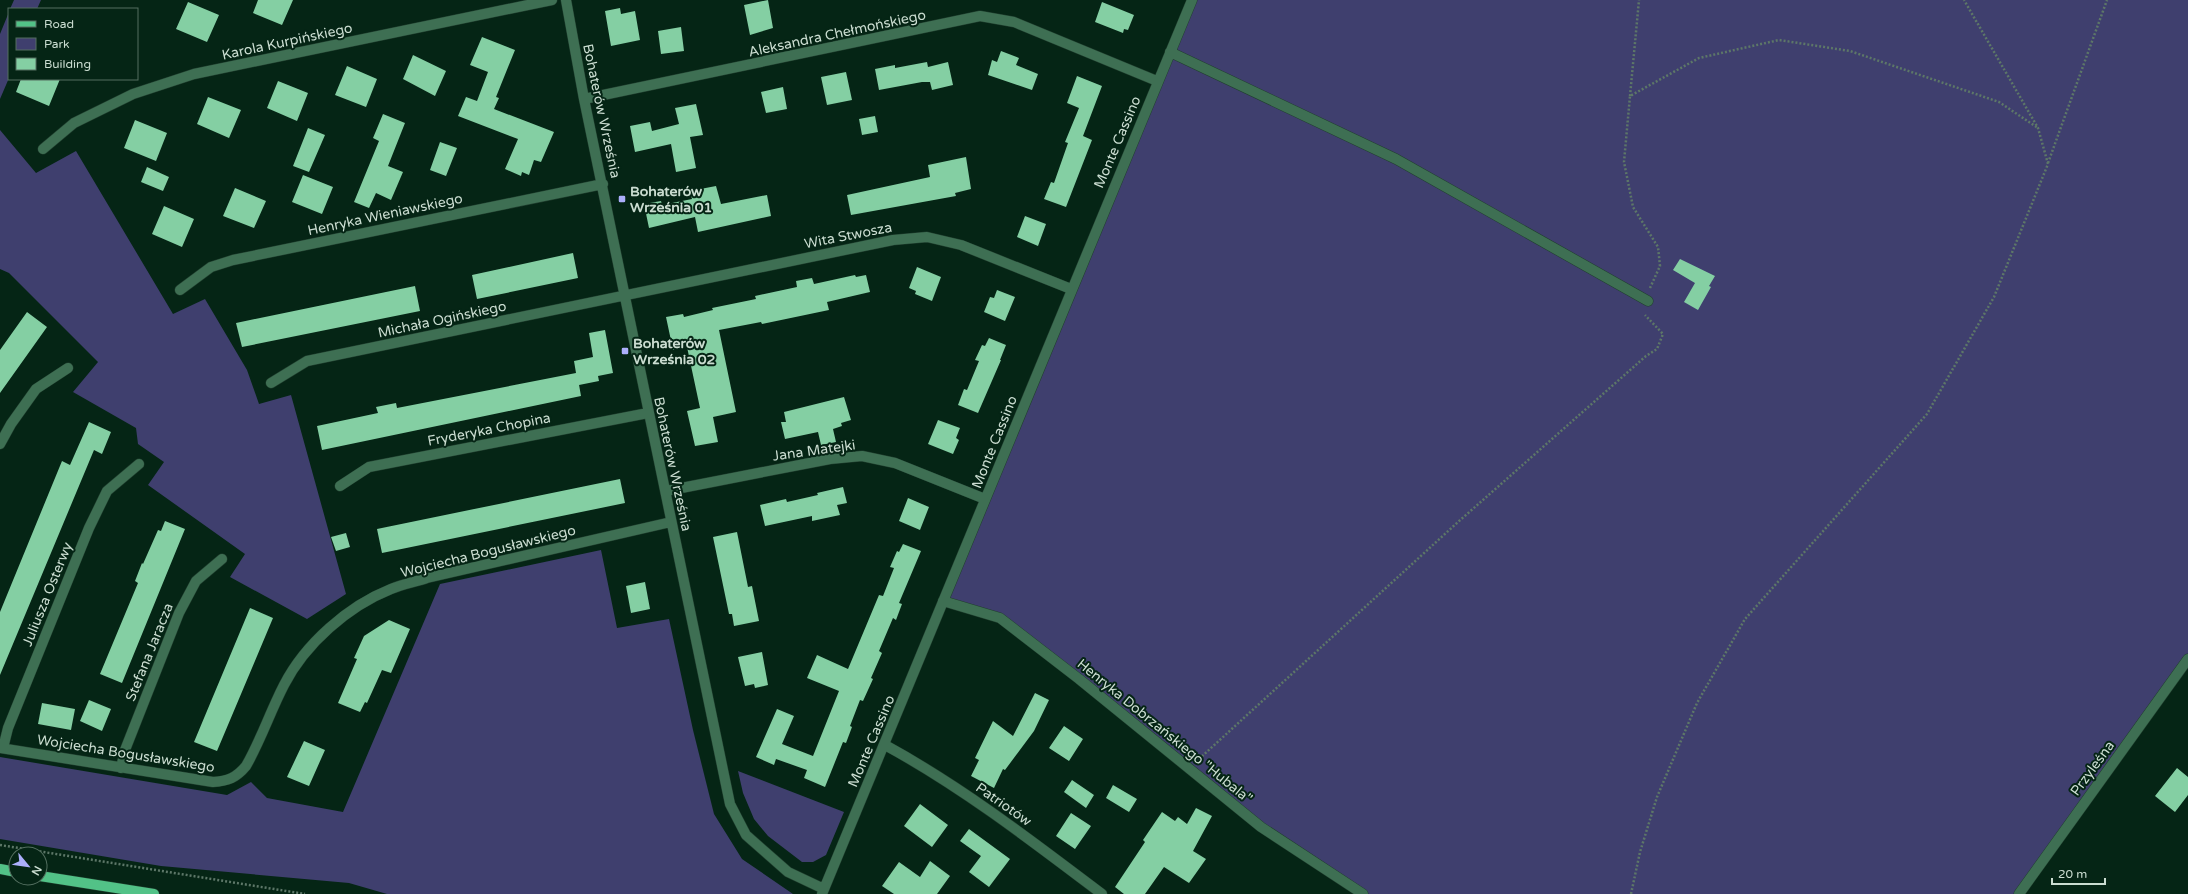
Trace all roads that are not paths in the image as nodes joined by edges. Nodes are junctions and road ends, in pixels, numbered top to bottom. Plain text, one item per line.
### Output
1 (552, 0) edge
2 (566, 0) edge
3 (1192, 0) edge
4 (1170, 52) junction
5 (1157, 81) junction
6 (584, 100) junction
7 (43, 149) dead end
8 (603, 184) junction
9 (1071, 289) junction
10 (180, 290) dead end
11 (624, 295) junction
12 (1646, 300) road end
13 (68, 368) dead end
14 (271, 383) dead end
15 (648, 413) junction
16 (0, 444) edge
17 (139, 464) dead end
18 (340, 486) dead end
19 (666, 491) junction
20 (985, 500) junction
21 (671, 522) junction
22 (222, 559) dead end
23 (944, 601) junction
24 (2188, 659) edge
25 (885, 745) junction
26 (1, 748) edge
27 (121, 768) junction
28 (48, 877) edge
29 (823, 892) edge
30 (154, 894) edge
31 (1102, 894) edge
32 (1363, 894) edge
33 (2019, 894) edge

1 - 7 street, Karola Kurpińskiego
2 - 6 street, Bohaterów Września
3 - 4 street, Monte Cassino
4 - 5 street, Monte Cassino
4 - 12 street
5 - 6 street, Aleksandra Chełmońskiego
5 - 9 street, Monte Cassino
6 - 8 street, Bohaterów Września
8 - 10 street, Henryka Wieniawskiego
8 - 11 street, Bohaterów Września
9 - 11 street, Wita Stwosza
9 - 20 street, Monte Cassino
11 - 14 street, Michała Ogińskiego
11 - 15 street, Bohaterów Września
13 - 16 street
15 - 18 street, Fryderyka Chopina
15 - 19 street, Bohaterów Września
17 - 26 street, Juliusza Osterwy
19 - 20 street, Jana Matejki
19 - 21 street, Bohaterów Września
20 - 23 street, Monte Cassino
21 - 27 street, Wojciecha Bogusławskiego
21 - 29 street, Bohaterów Września
22 - 27 street, Stefana Jaracza
23 - 25 street, Monte Cassino
23 - 32 street, Henryka Dobrzańskiego "Hubala"
24 - 33 street, Przyleśna
25 - 29 street, Monte Cassino
25 - 31 street, Patriotów
26 - 27 street, Wojciecha Bogusławskiego
28 - 30 main road

